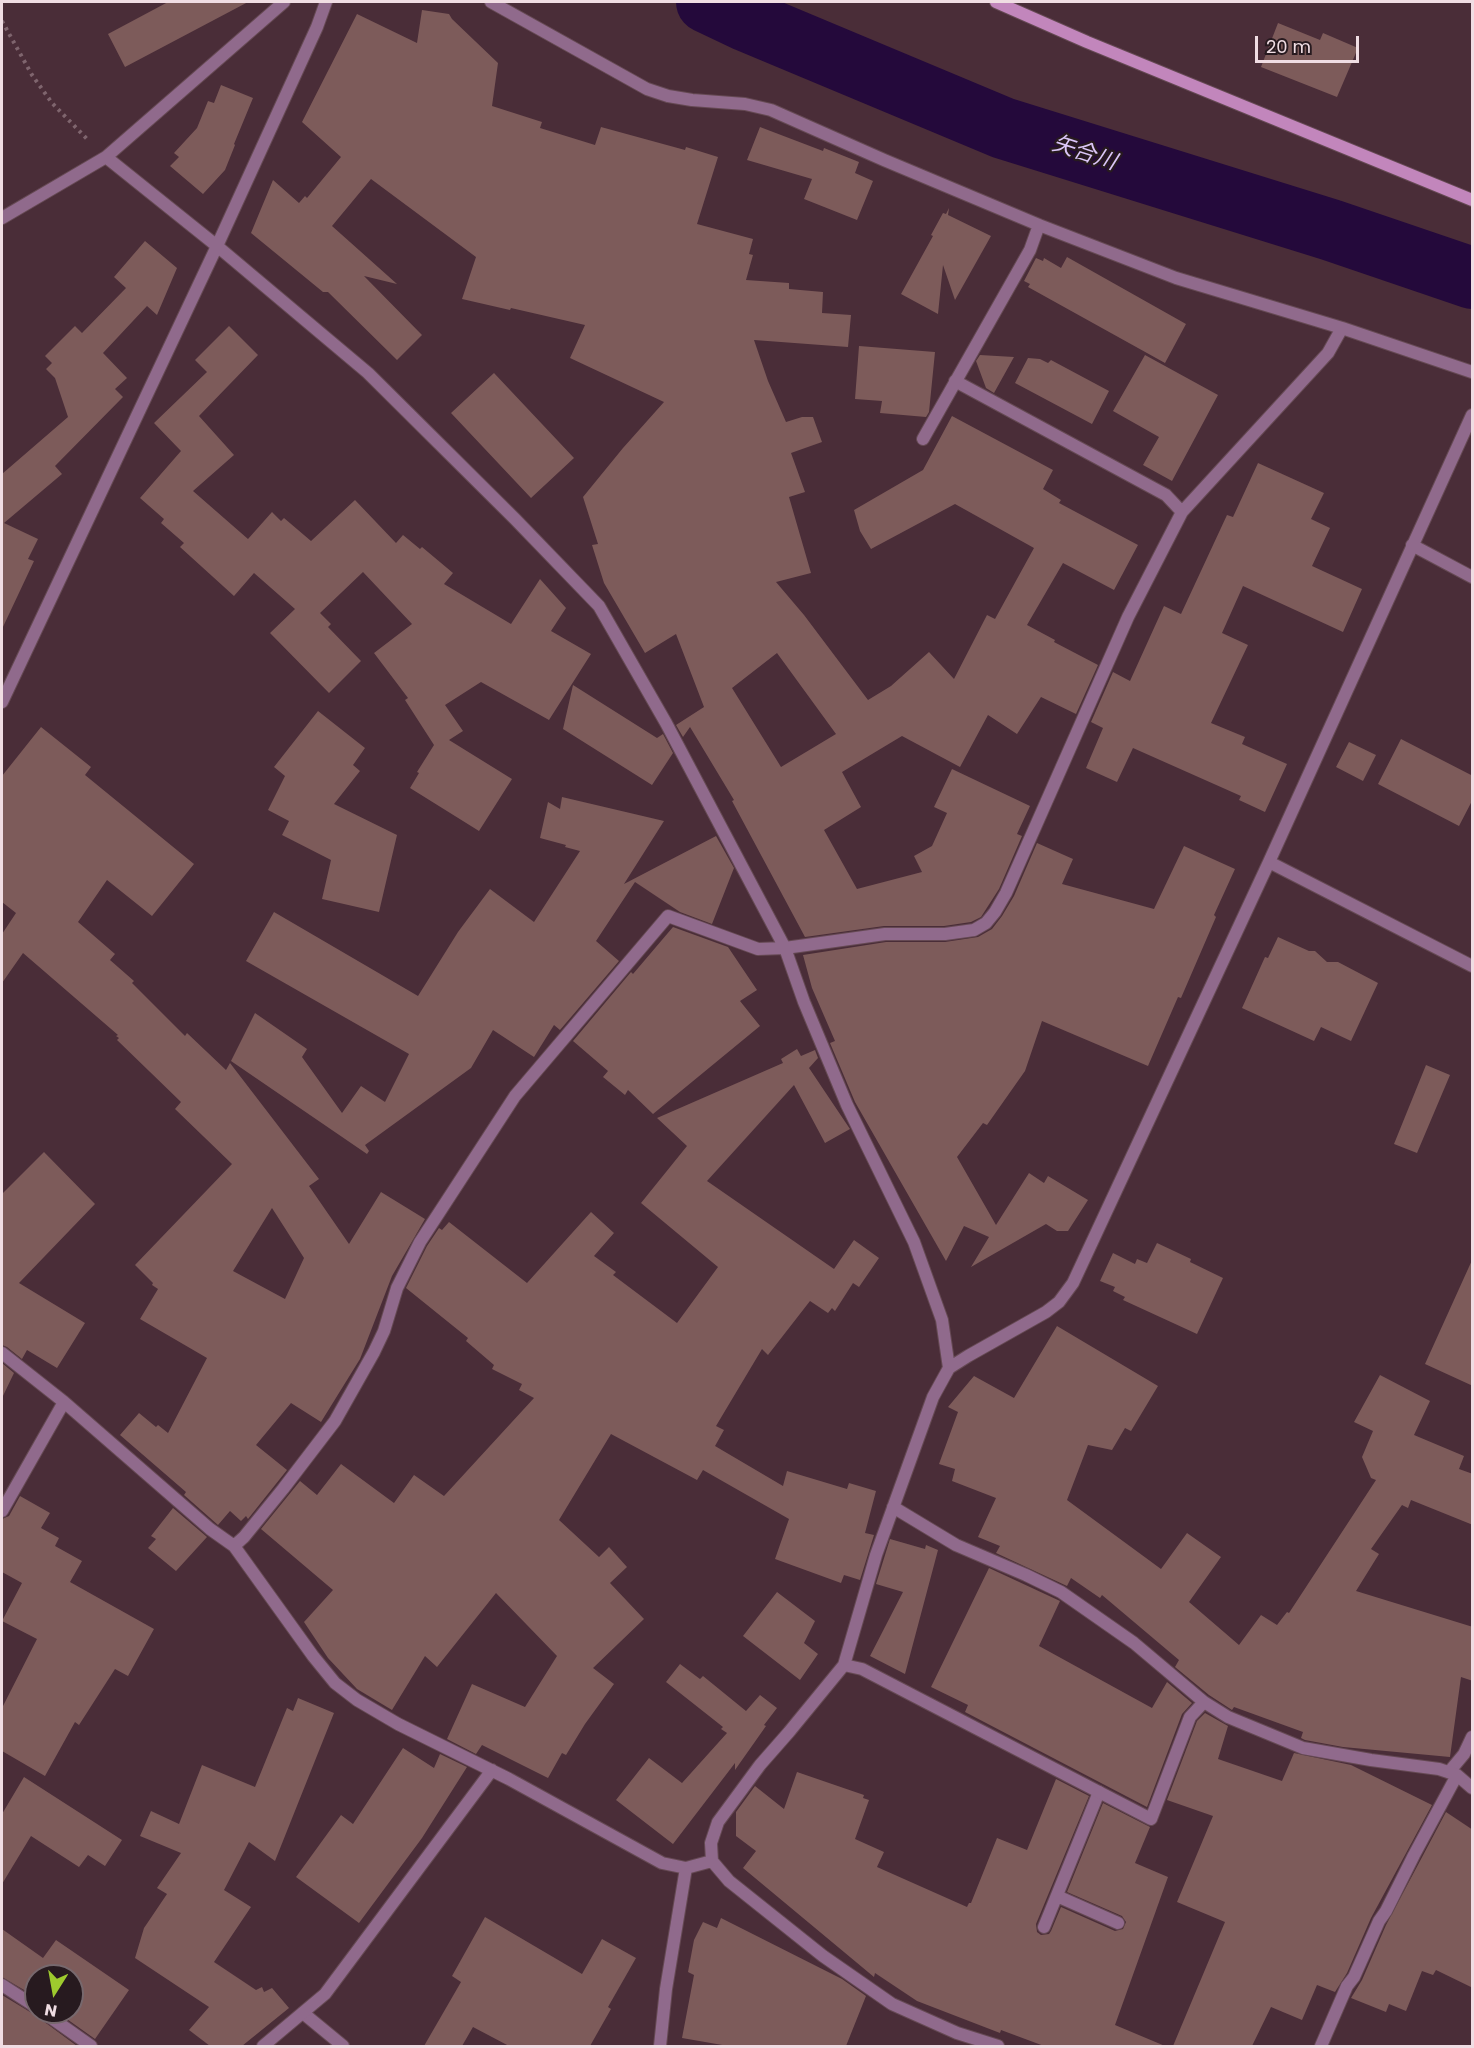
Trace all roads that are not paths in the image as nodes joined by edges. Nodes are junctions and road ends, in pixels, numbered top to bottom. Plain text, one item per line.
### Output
1 (284, 2) edge
2 (326, 2) edge
3 (491, 2) edge
4 (996, 2) edge
5 (106, 158) junction
6 (1473, 200) edge
7 (2, 218) edge
8 (1039, 225) junction
9 (217, 246) junction
10 (1342, 328) junction
11 (1473, 372) edge
12 (955, 381) junction
13 (1473, 416) edge
14 (923, 439) dead end
15 (1182, 512) junction
16 (1412, 545) junction
17 (1473, 577) edge
18 (2, 702) edge
19 (1269, 862) junction
20 (785, 948) junction
21 (1473, 966) edge
22 (2, 1353) edge
23 (949, 1368) junction
24 (64, 1402) junction
25 (893, 1507) junction
26 (2, 1511) edge
27 (234, 1545) junction
28 (844, 1665) junction
29 (1204, 1702) junction
30 (1473, 1737) edge
31 (492, 1770) junction
32 (1453, 1774) junction
33 (1473, 1788) edge
34 (1099, 1792) junction
35 (712, 1861) junction
36 (686, 1868) junction
37 (1057, 1896) junction
38 (1118, 1923) dead end
39 (1044, 1927) dead end
40 (2, 1985) edge
41 (24, 1999) edge
42 (303, 2013) junction
43 (60, 2024) edge
44 (91, 2046) edge
45 (263, 2046) edge
46 (343, 2046) edge
47 (660, 2046) edge
48 (998, 2046) edge
49 (1321, 2046) edge

1 - 5 street
2 - 9 street
3 - 8 street
4 - 6 street
5 - 7 street
5 - 9 street
8 - 10 street
8 - 12 street
9 - 18 street
9 - 20 street
10 - 11 street
10 - 15 street
12 - 14 street
12 - 15 street
13 - 16 street
15 - 20 street
16 - 17 street
16 - 19 street
19 - 21 street
19 - 23 street
20 - 23 street
20 - 27 street
22 - 24 street
23 - 25 street
24 - 26 street
24 - 27 street
25 - 28 street
25 - 29 street
27 - 31 street
28 - 34 street
28 - 35 street
29 - 32 street
29 - 34 street
30 - 32 street
31 - 36 street
31 - 42 street
32 - 33 street
32 - 49 street
34 - 37 street
35 - 36 street
35 - 48 street
36 - 47 street
37 - 38 street
37 - 39 street
40 - 41 street
42 - 45 street
42 - 46 street
43 - 44 street

